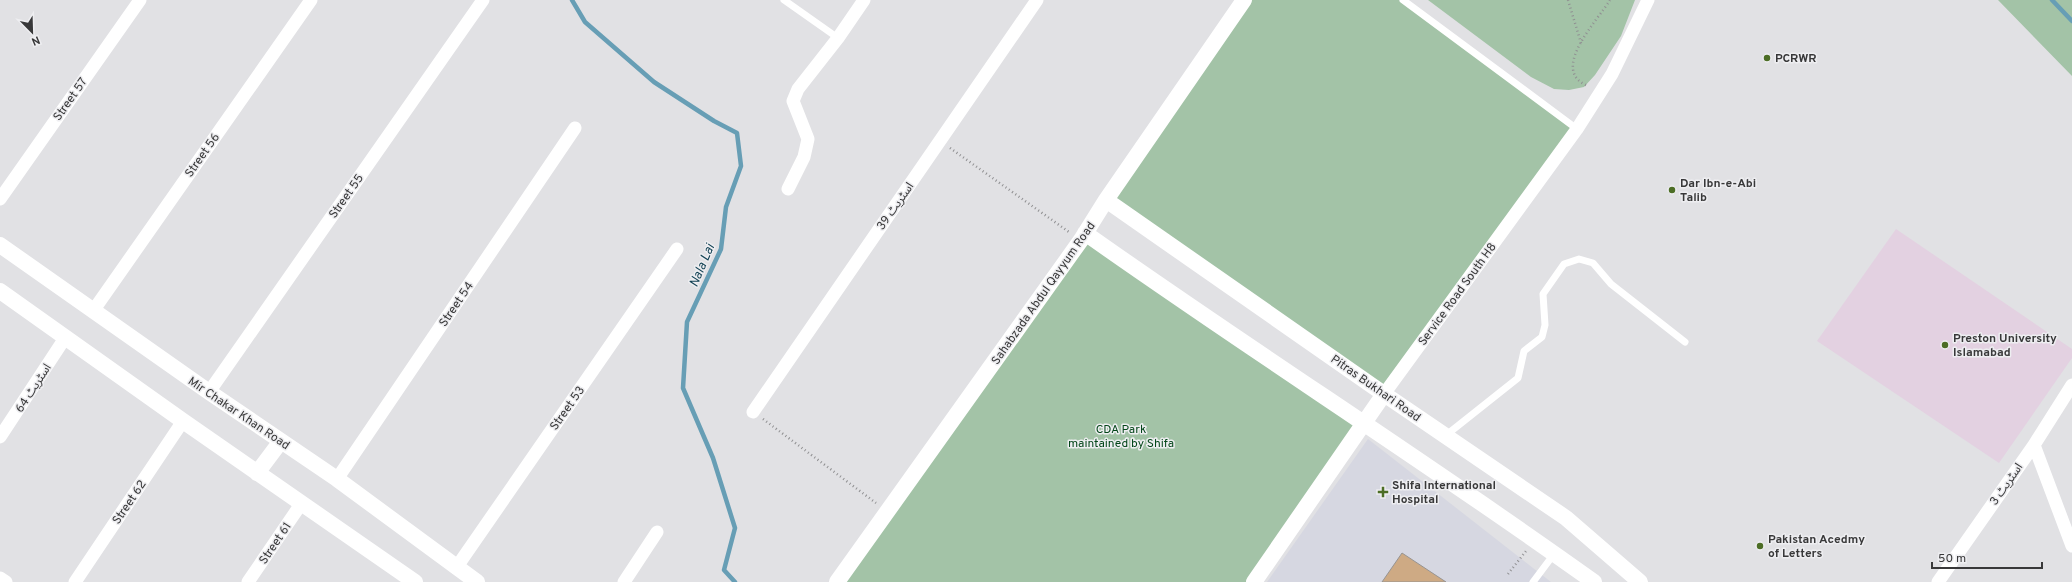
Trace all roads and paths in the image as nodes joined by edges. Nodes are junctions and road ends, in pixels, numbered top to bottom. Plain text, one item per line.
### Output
1 (140, 0) edge
2 (311, 0) edge
3 (483, 0) edge
4 (784, 0) edge
5 (864, 0) edge
6 (1037, 0) edge
7 (1244, 0) edge
8 (1403, 0) edge
9 (1568, 0) edge
10 (1610, 0) edge
11 (1648, 0) edge
12 (838, 38) junction
13 (1581, 43) junction
14 (1586, 85) dead end
15 (575, 128) dead end
16 (1577, 129) junction
17 (940, 141) junction
18 (788, 188) dead end
19 (0, 199) edge
20 (1106, 200) junction
21 (1083, 237) junction
22 (0, 245) edge
23 (677, 248) dead end
24 (0, 291) edge
25 (93, 311) junction
26 (66, 338) junction
27 (1685, 342) dead end
28 (2072, 385) edge
29 (209, 392) junction
30 (1384, 394) junction
31 (753, 412) joint
32 (183, 421) junction
33 (1362, 424) junction
34 (1445, 436) junction
35 (0, 437) edge
36 (281, 441) junction
37 (2034, 445) junction
38 (257, 473) junction
39 (337, 479) junction
40 (302, 504) junction
41 (888, 512) junction
42 (657, 532) dead end
43 (1535, 540) junction
44 (2072, 546) edge
45 (1554, 554) junction
46 (456, 568) junction
47 (1508, 574) dead end
48 (841, 577) edge
49 (0, 578) edge
50 (6, 582) edge
51 (75, 582) edge
52 (248, 582) edge
53 (415, 582) edge
54 (477, 582) edge
55 (624, 582) edge
56 (1254, 582) edge
57 (1533, 582) edge
58 (1594, 582) edge
59 (1640, 582) edge
60 (1938, 582) edge

1 - 19 street, Street 57
2 - 25 street, Street 56
3 - 29 street, Street 55
4 - 12 lane
5 - 12 street
6 - 17 street, اسٹریٹ 39
7 - 20 street, Sahabzada Abdul Qayyum Road
8 - 16 lane
9 - 13 path
10 - 13 path
11 - 16 street, Service Road South H8
12 - 18 street
13 - 14 path
15 - 39 street, Street 54
16 - 30 street, Service Road South H8
17 - 21 path
17 - 31 street, اسٹریٹ 39
20 - 21 street, Sahabzada Abdul Qayyum Road
20 - 30 street, Pitras Bukhari Road
21 - 33 street
21 - 41 street, Sahabzada Abdul Qayyum Road
22 - 25 street, Mir Chakar Khan Road
23 - 46 street, Street 53
24 - 26 street
25 - 29 street, Mir Chakar Khan Road
26 - 32 street
26 - 35 street, اسٹریٹ 64
27 - 34 lane
28 - 37 street, اسٹریٹ 3
29 - 36 street, Mir Chakar Khan Road
30 - 33 street, Service Road South H8
30 - 34 street, Pitras Bukhari Road
31 - 41 path
32 - 38 street
32 - 51 street, Street 62
33 - 43 street
33 - 56 street, Service Road South H8
34 - 59 street, Pitras Bukhari Road
36 - 38 street
36 - 39 street, Mir Chakar Khan Road
37 - 44 street
37 - 60 street, اسٹریٹ 3
38 - 40 street
39 - 46 street, Mir Chakar Khan Road
40 - 52 street, Street 61
40 - 53 street
41 - 48 street, Sahabzada Abdul Qayyum Road
42 - 55 street
43 - 45 street
43 - 47 path
45 - 57 lane
45 - 58 street
46 - 54 street, Mir Chakar Khan Road
49 - 50 street

